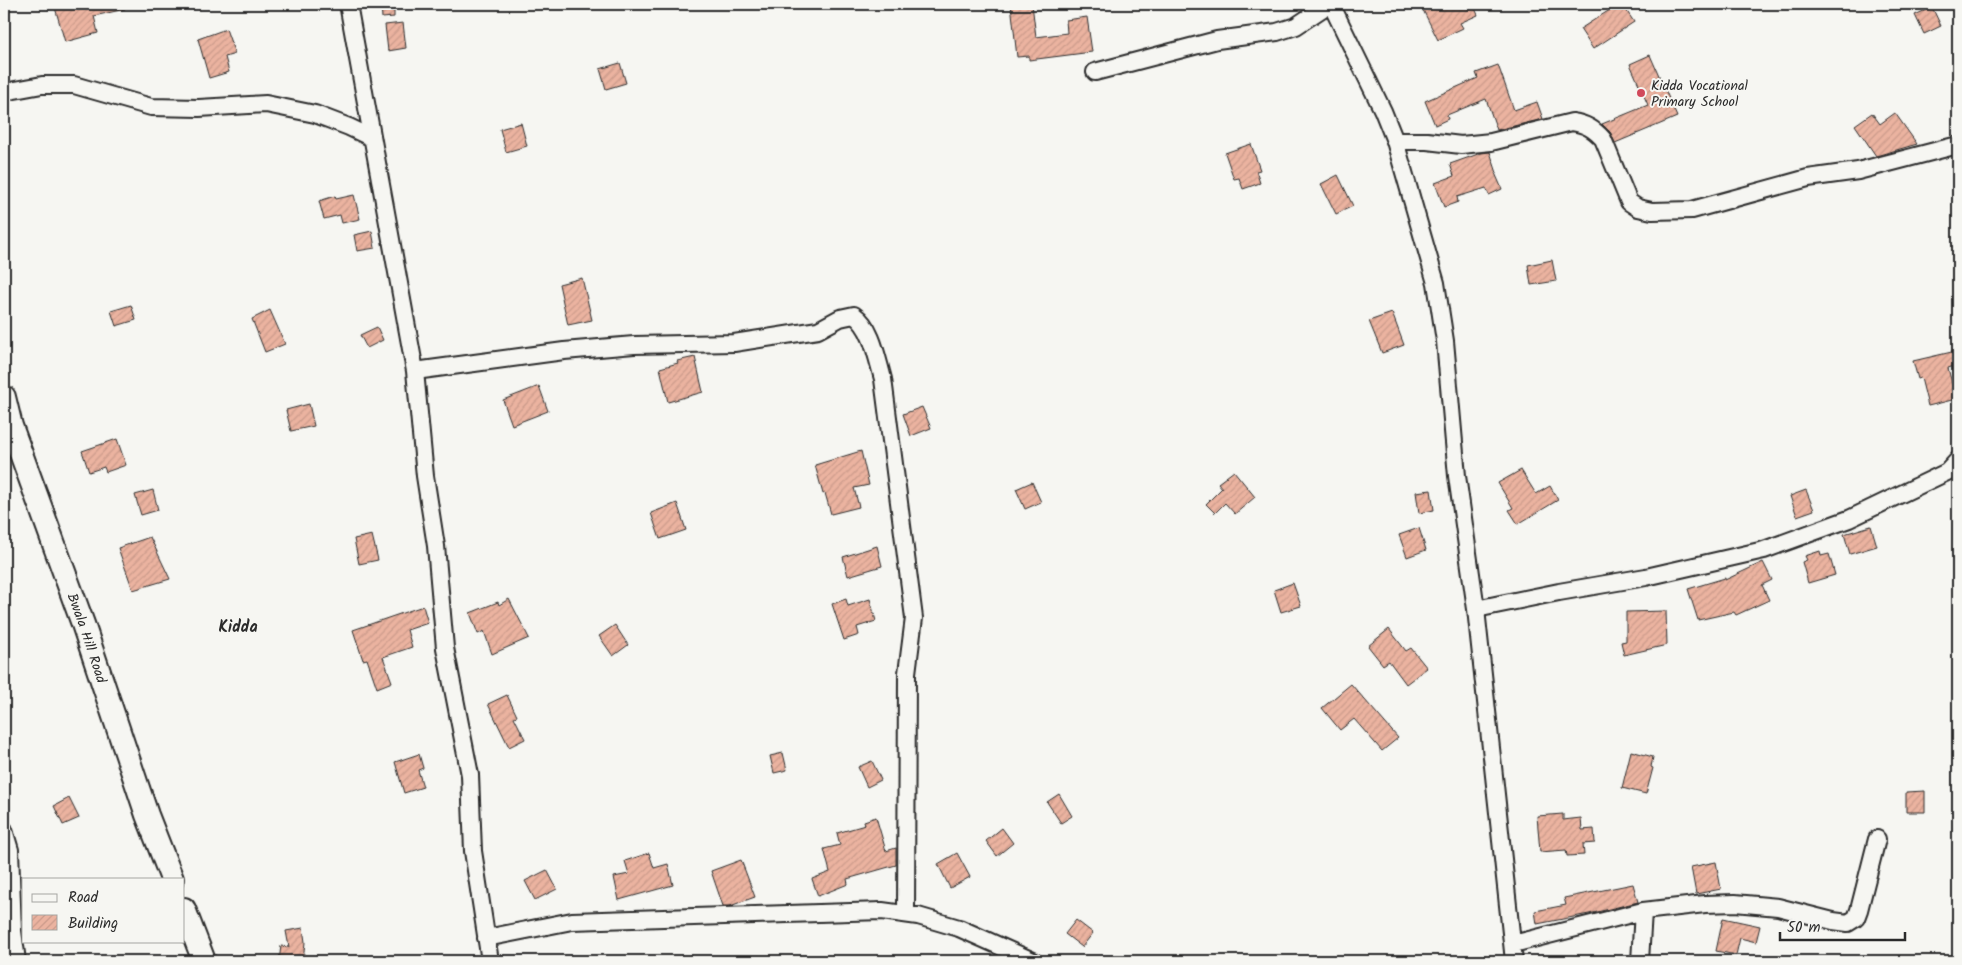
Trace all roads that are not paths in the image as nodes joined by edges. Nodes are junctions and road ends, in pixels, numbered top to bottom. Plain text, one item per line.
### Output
1 (348, 4) edge
2 (1330, 4) edge
3 (1095, 72) dead end
4 (4, 92) edge
5 (372, 138) junction
6 (1395, 141) junction
7 (1958, 145) edge
8 (415, 371) junction
9 (4, 398) edge
10 (1958, 460) edge
11 (1953, 478) edge
12 (1476, 609) junction
13 (4, 830) edge
14 (1877, 839) dead end
15 (172, 878) edge
16 (1643, 911) junction
17 (185, 912) edge
18 (906, 914) junction
19 (486, 938) junction
20 (1513, 944) junction
21 (17, 961) edge
22 (204, 961) edge
23 (490, 961) edge
24 (1033, 961) edge
25 (1514, 961) edge
26 (1640, 961) edge

1 - 5 street
2 - 3 street
2 - 6 street
4 - 5 street
5 - 8 street
6 - 7 street
6 - 12 street
8 - 18 street
8 - 19 street
9 - 15 street, Bwala Hill Road
10 - 11 street
11 - 12 street
12 - 20 street
13 - 21 street
14 - 16 street
16 - 20 street
16 - 26 street
17 - 22 street
18 - 19 street
18 - 24 street
19 - 23 street
20 - 25 street

